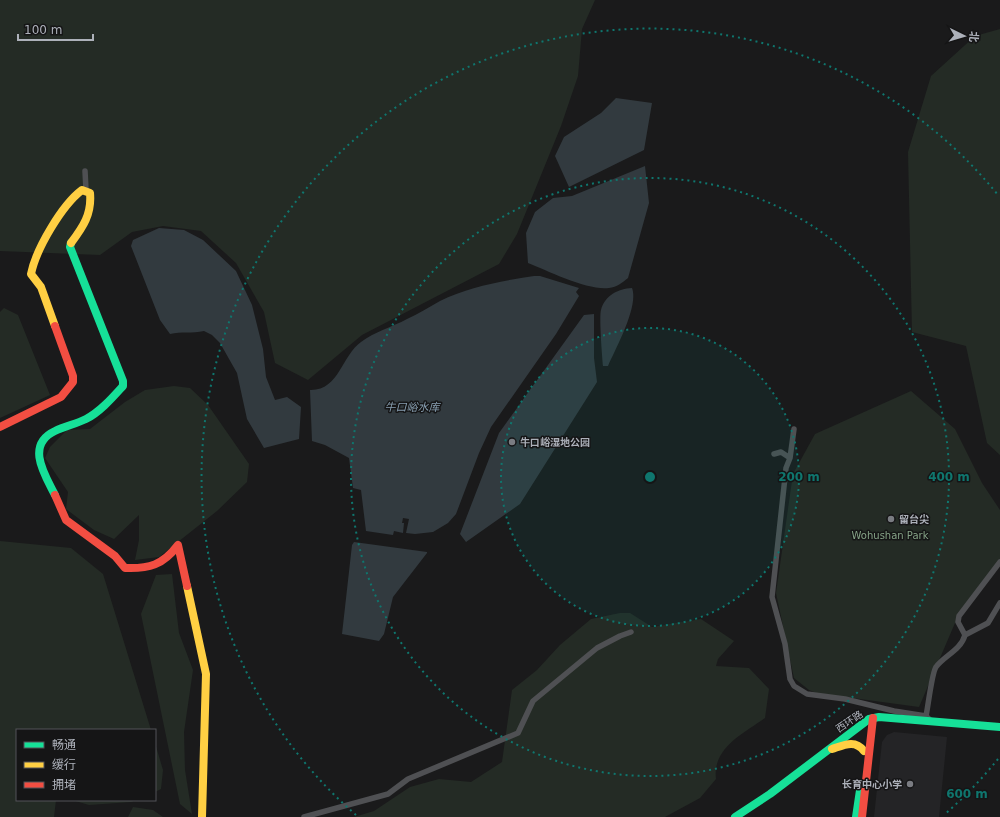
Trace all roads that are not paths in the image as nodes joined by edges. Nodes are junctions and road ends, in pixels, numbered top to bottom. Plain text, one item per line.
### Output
1 (85, 171) dead end
2 (86, 190) junction
3 (0, 427) edge
4 (794, 429) dead end
5 (774, 454) dead end
6 (790, 458) junction
7 (1000, 562) edge
8 (1000, 603) edge
9 (631, 632) dead end
10 (965, 635) junction
11 (929, 719) junction
12 (870, 720) junction
13 (1000, 727) edge
14 (1000, 730) edge
15 (832, 750) junction
16 (864, 751) junction
17 (202, 817) edge
18 (304, 817) edge
19 (734, 817) edge
20 (740, 817) edge
21 (856, 817) edge
22 (862, 817) edge

1 - 2 street
2 - 3 street
2 - 17 street
4 - 6 street
5 - 6 street
6 - 11 street
7 - 10 street
8 - 10 street
9 - 18 street
10 - 11 street
11 - 12 street, 西环路
11 - 13 street, 西环路
12 - 14 street, 西环路
12 - 15 street, 西环路
12 - 16 street
12 - 19 street, 西环路
12 - 22 street
15 - 16 street
15 - 20 street, 西环路
16 - 21 street

